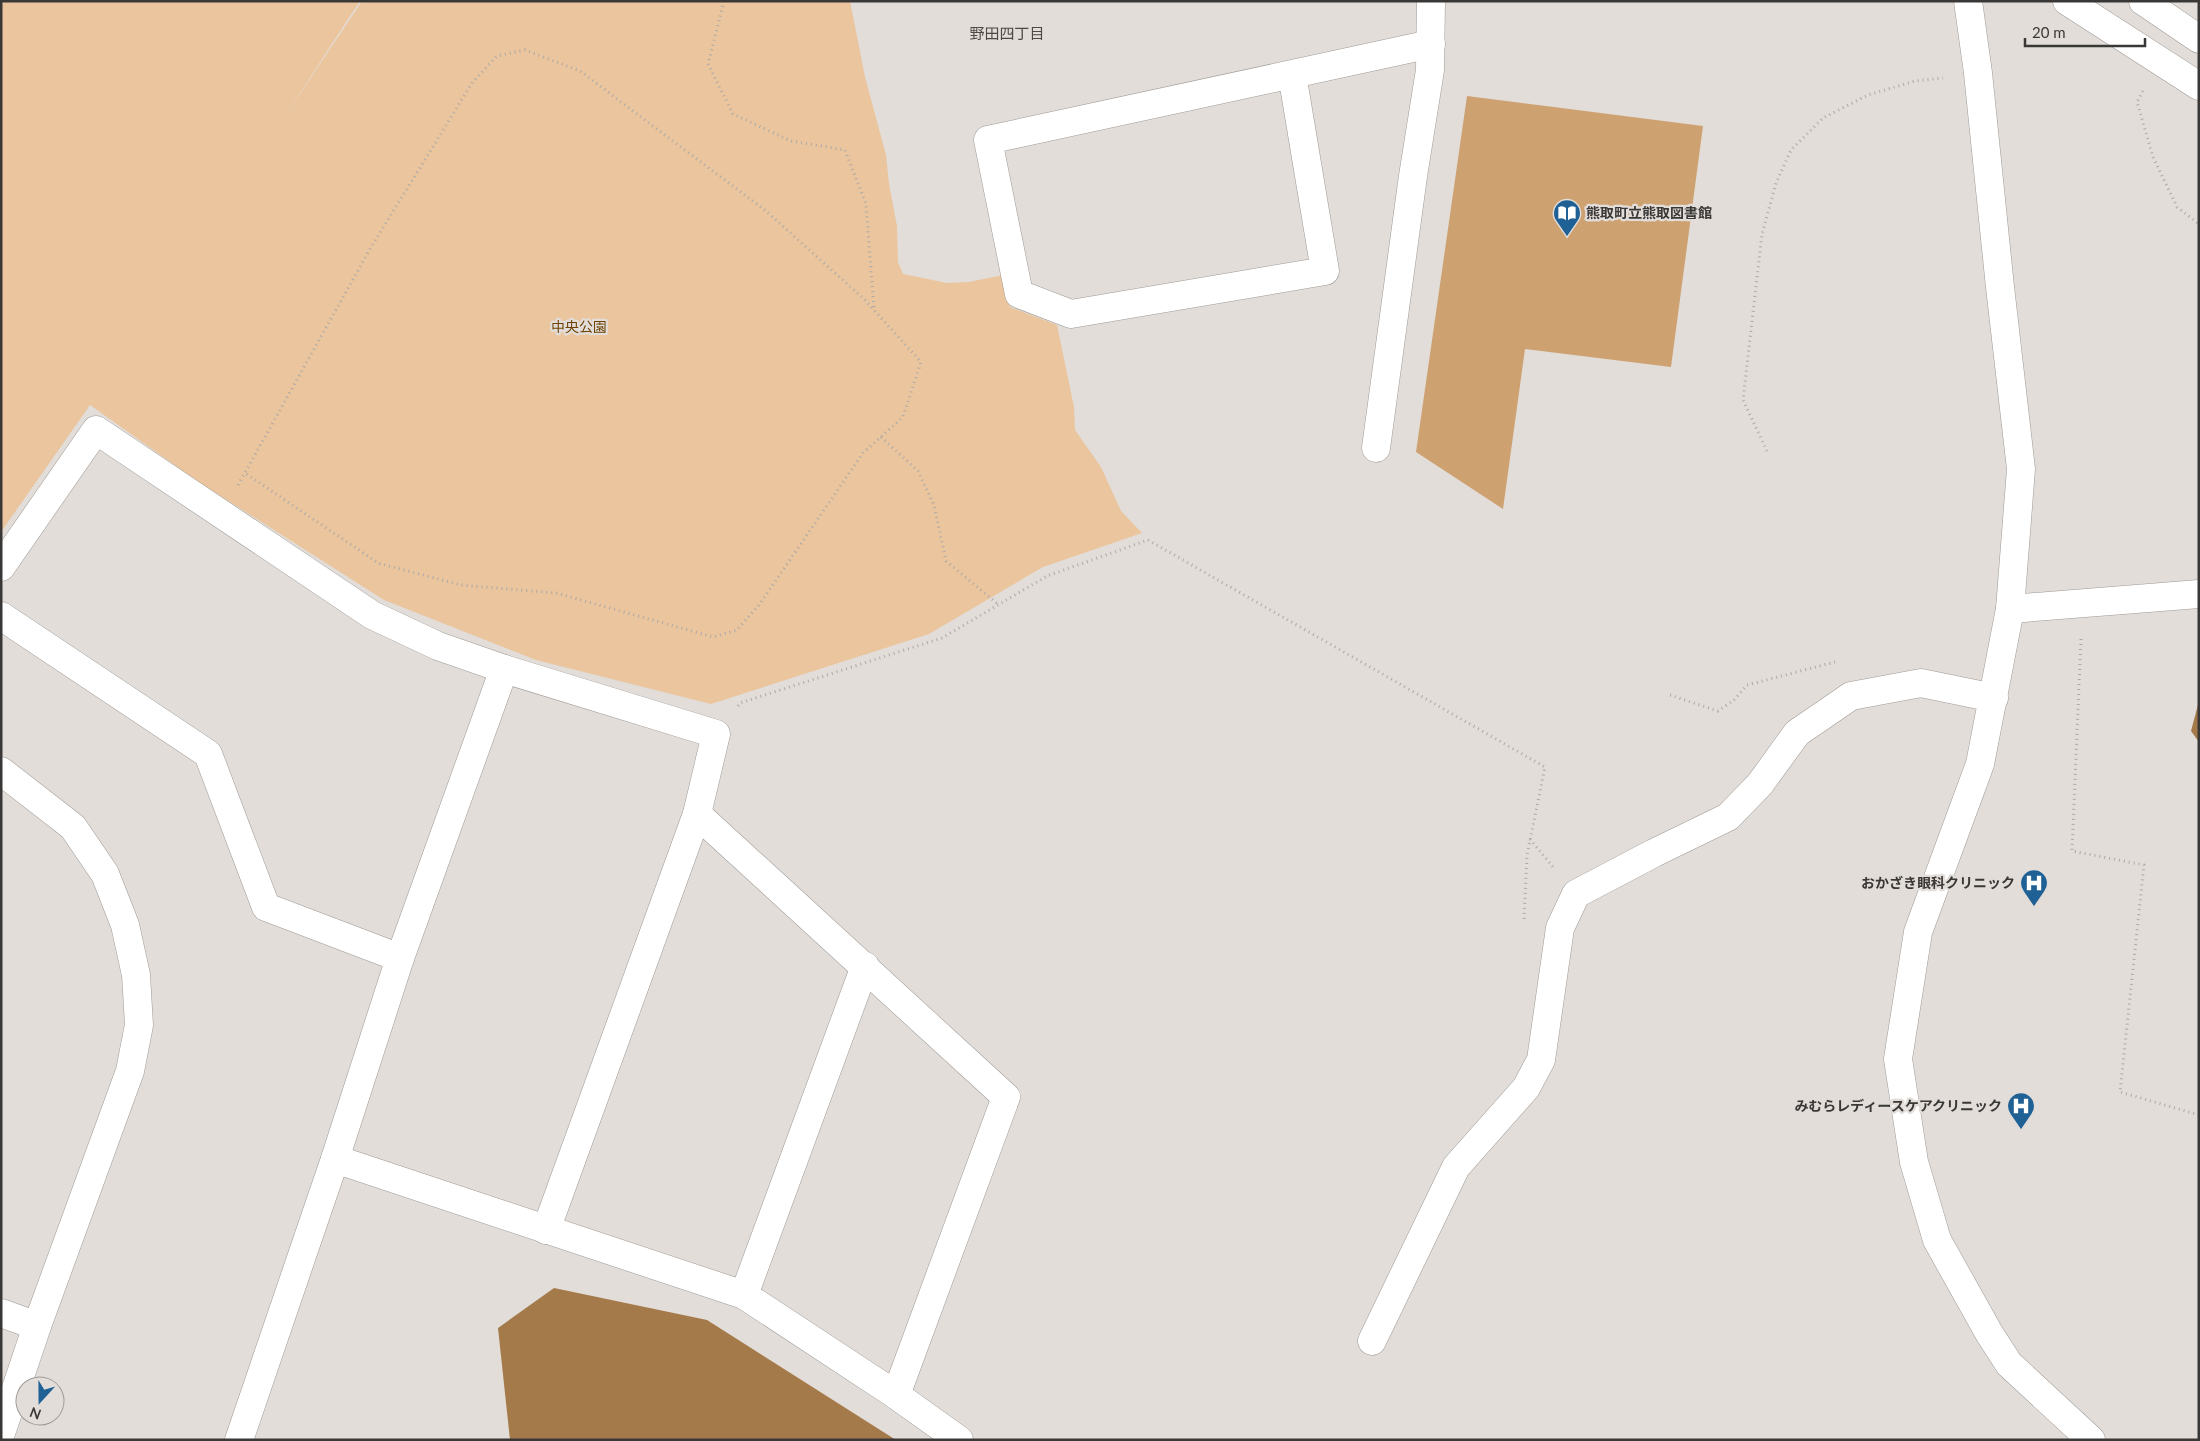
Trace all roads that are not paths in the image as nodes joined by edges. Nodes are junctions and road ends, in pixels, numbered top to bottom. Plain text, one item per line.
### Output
1 (1431, 1) edge
2 (1968, 1) edge
3 (2067, 1) edge
4 (2143, 1) edge
5 (2199, 39) edge
6 (1431, 44) junction
7 (1292, 74) junction
8 (2199, 86) edge
9 (1376, 448) dead end
10 (1, 567) edge
11 (2199, 594) edge
12 (2010, 609) junction
13 (1, 616) edge
14 (504, 669) junction
15 (1994, 698) junction
16 (1, 771) edge
17 (697, 814) junction
18 (400, 958) junction
19 (865, 966) junction
20 (335, 1160) junction
21 (546, 1230) junction
22 (744, 1295) junction
23 (1, 1312) edge
24 (37, 1326) junction
25 (1372, 1342) dead end
26 (896, 1396) junction
27 (1, 1433) edge
28 (238, 1440) edge
29 (959, 1440) edge
30 (2091, 1440) edge

1 - 6 main road
2 - 12 main road
3 - 8 main road
4 - 5 main road
6 - 7 main road
6 - 9 main road
7 - 7 main road
10 - 14 main road
11 - 12 main road
12 - 15 main road
13 - 18 main road
14 - 17 main road
14 - 18 main road
15 - 25 main road
15 - 30 main road
16 - 24 main road
17 - 19 main road
17 - 21 main road
18 - 20 main road
19 - 22 main road
19 - 26 main road
20 - 21 main road
20 - 28 main road
21 - 22 main road
22 - 26 main road
23 - 24 main road
24 - 27 main road
26 - 29 main road

